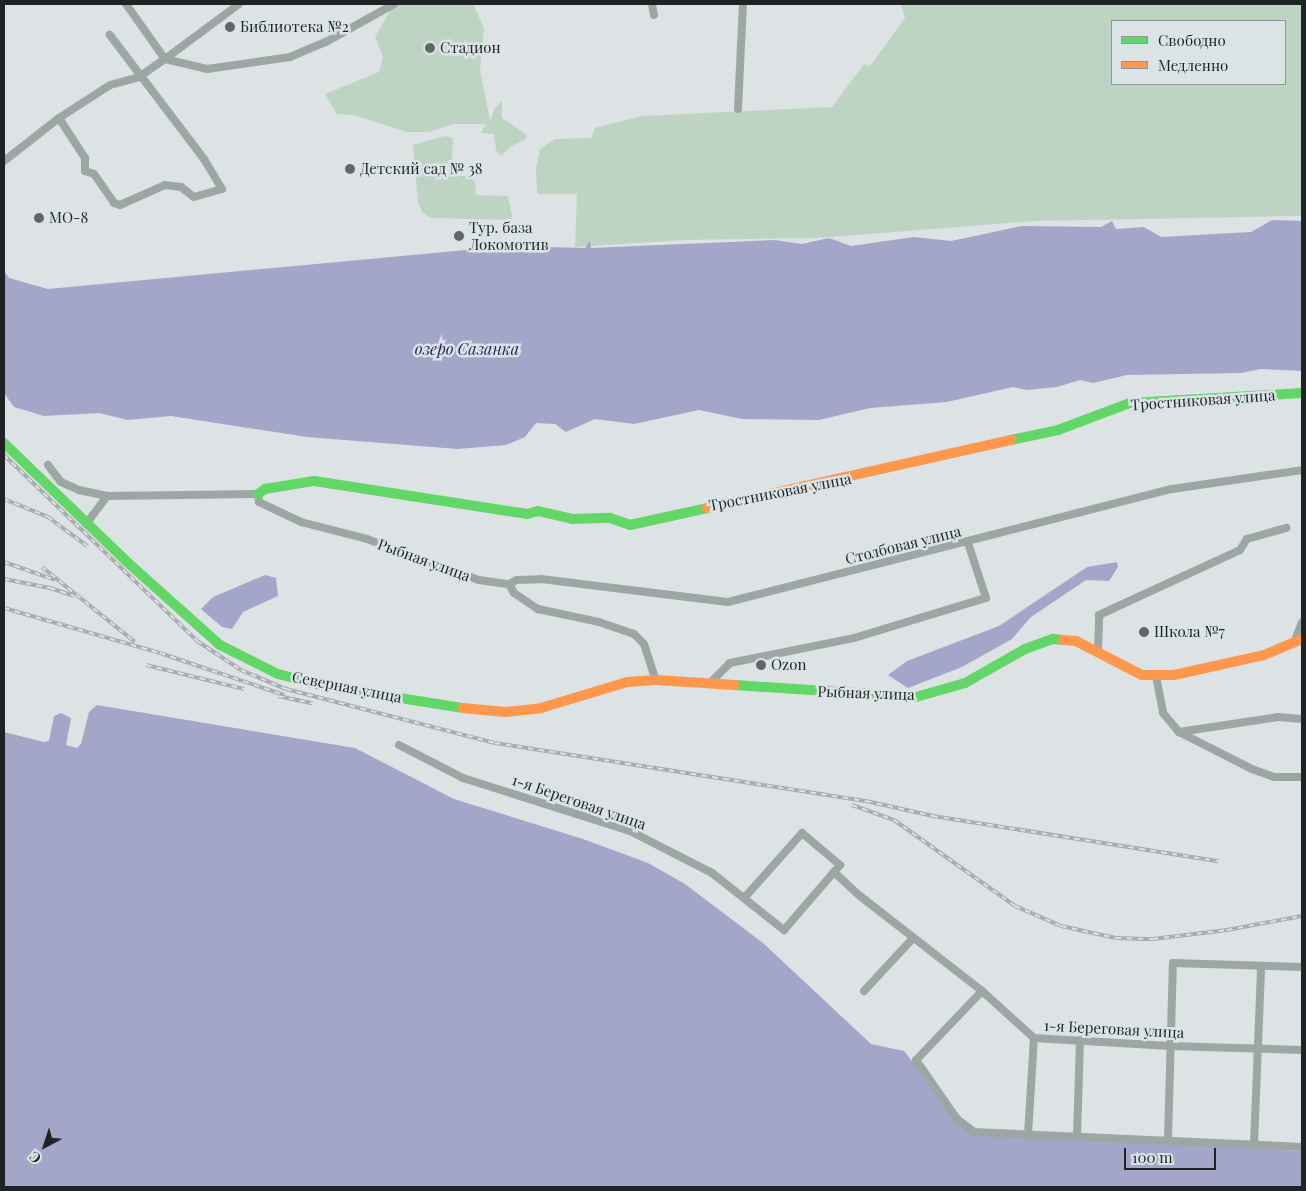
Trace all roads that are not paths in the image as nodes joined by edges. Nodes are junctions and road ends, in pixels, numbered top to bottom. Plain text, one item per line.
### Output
1 (126, 4) edge
2 (239, 4) edge
3 (394, 4) edge
4 (652, 4) edge
5 (743, 4) edge
6 (654, 15) dead end
7 (110, 35) dead end
8 (165, 60) junction
9 (139, 76) junction
10 (738, 109) dead end
11 (59, 118) junction
12 (4, 161) edge
13 (1302, 393) edge
14 (4, 444) edge
15 (48, 465) dead end
16 (1302, 470) edge
17 (258, 494) junction
18 (107, 496) junction
19 (86, 524) junction
20 (1286, 528) dead end
21 (968, 543) junction
22 (509, 584) junction
23 (1302, 622) edge
24 (1298, 641) edge
25 (1098, 651) junction
26 (1156, 676) junction
27 (656, 680) junction
28 (710, 683) junction
29 (1302, 719) edge
30 (1179, 732) junction
31 (399, 745) dead end
32 (1302, 777) edge
33 (834, 872) junction
34 (745, 897) junction
35 (913, 938) junction
36 (1261, 966) junction
37 (1302, 968) edge
38 (864, 991) dead end
39 (982, 991) junction
40 (1034, 1038) junction
41 (1080, 1040) junction
42 (1170, 1046) junction
43 (1257, 1049) junction
44 (1302, 1050) edge
45 (1028, 1135) junction
46 (1077, 1136) junction
47 (1168, 1139) junction
48 (1254, 1144) junction
49 (1302, 1147) edge

1 - 8 street
2 - 8 street
3 - 8 street
4 - 6 street
5 - 10 street
7 - 9 street
8 - 9 street
9 - 11 street
9 - 11 street
11 - 12 street
13 - 17 street, Тростниковая улица
14 - 19 street
15 - 18 street
16 - 21 street, Столбовая улица
17 - 18 street
17 - 22 street, Рыбная улица
18 - 19 street
19 - 27 street, Северная улица
20 - 25 street
21 - 22 street, Столбовая улица
21 - 28 street
22 - 27 street
23 - 24 street
24 - 26 street
25 - 26 street, Рыбная улица
25 - 28 street, Рыбная улица
26 - 30 street
27 - 28 street, Рыбная улица
29 - 30 street
30 - 32 street
31 - 34 street, 1-я Береговая улица
33 - 34 street, 1-я Береговая улица
33 - 34 street
33 - 35 street, 1-я Береговая улица
35 - 38 street
35 - 39 street, 1-я Береговая улица
36 - 37 street
36 - 42 street
36 - 43 street
39 - 40 street, 1-я Береговая улица
39 - 45 street
40 - 41 street, 1-я Береговая улица
40 - 45 street
41 - 42 street, 1-я Береговая улица
41 - 46 street
42 - 43 street, 1-я Береговая улица
42 - 47 street
43 - 44 street, 1-я Береговая улица
43 - 48 street
45 - 46 street
46 - 47 street
47 - 48 street
48 - 49 street

